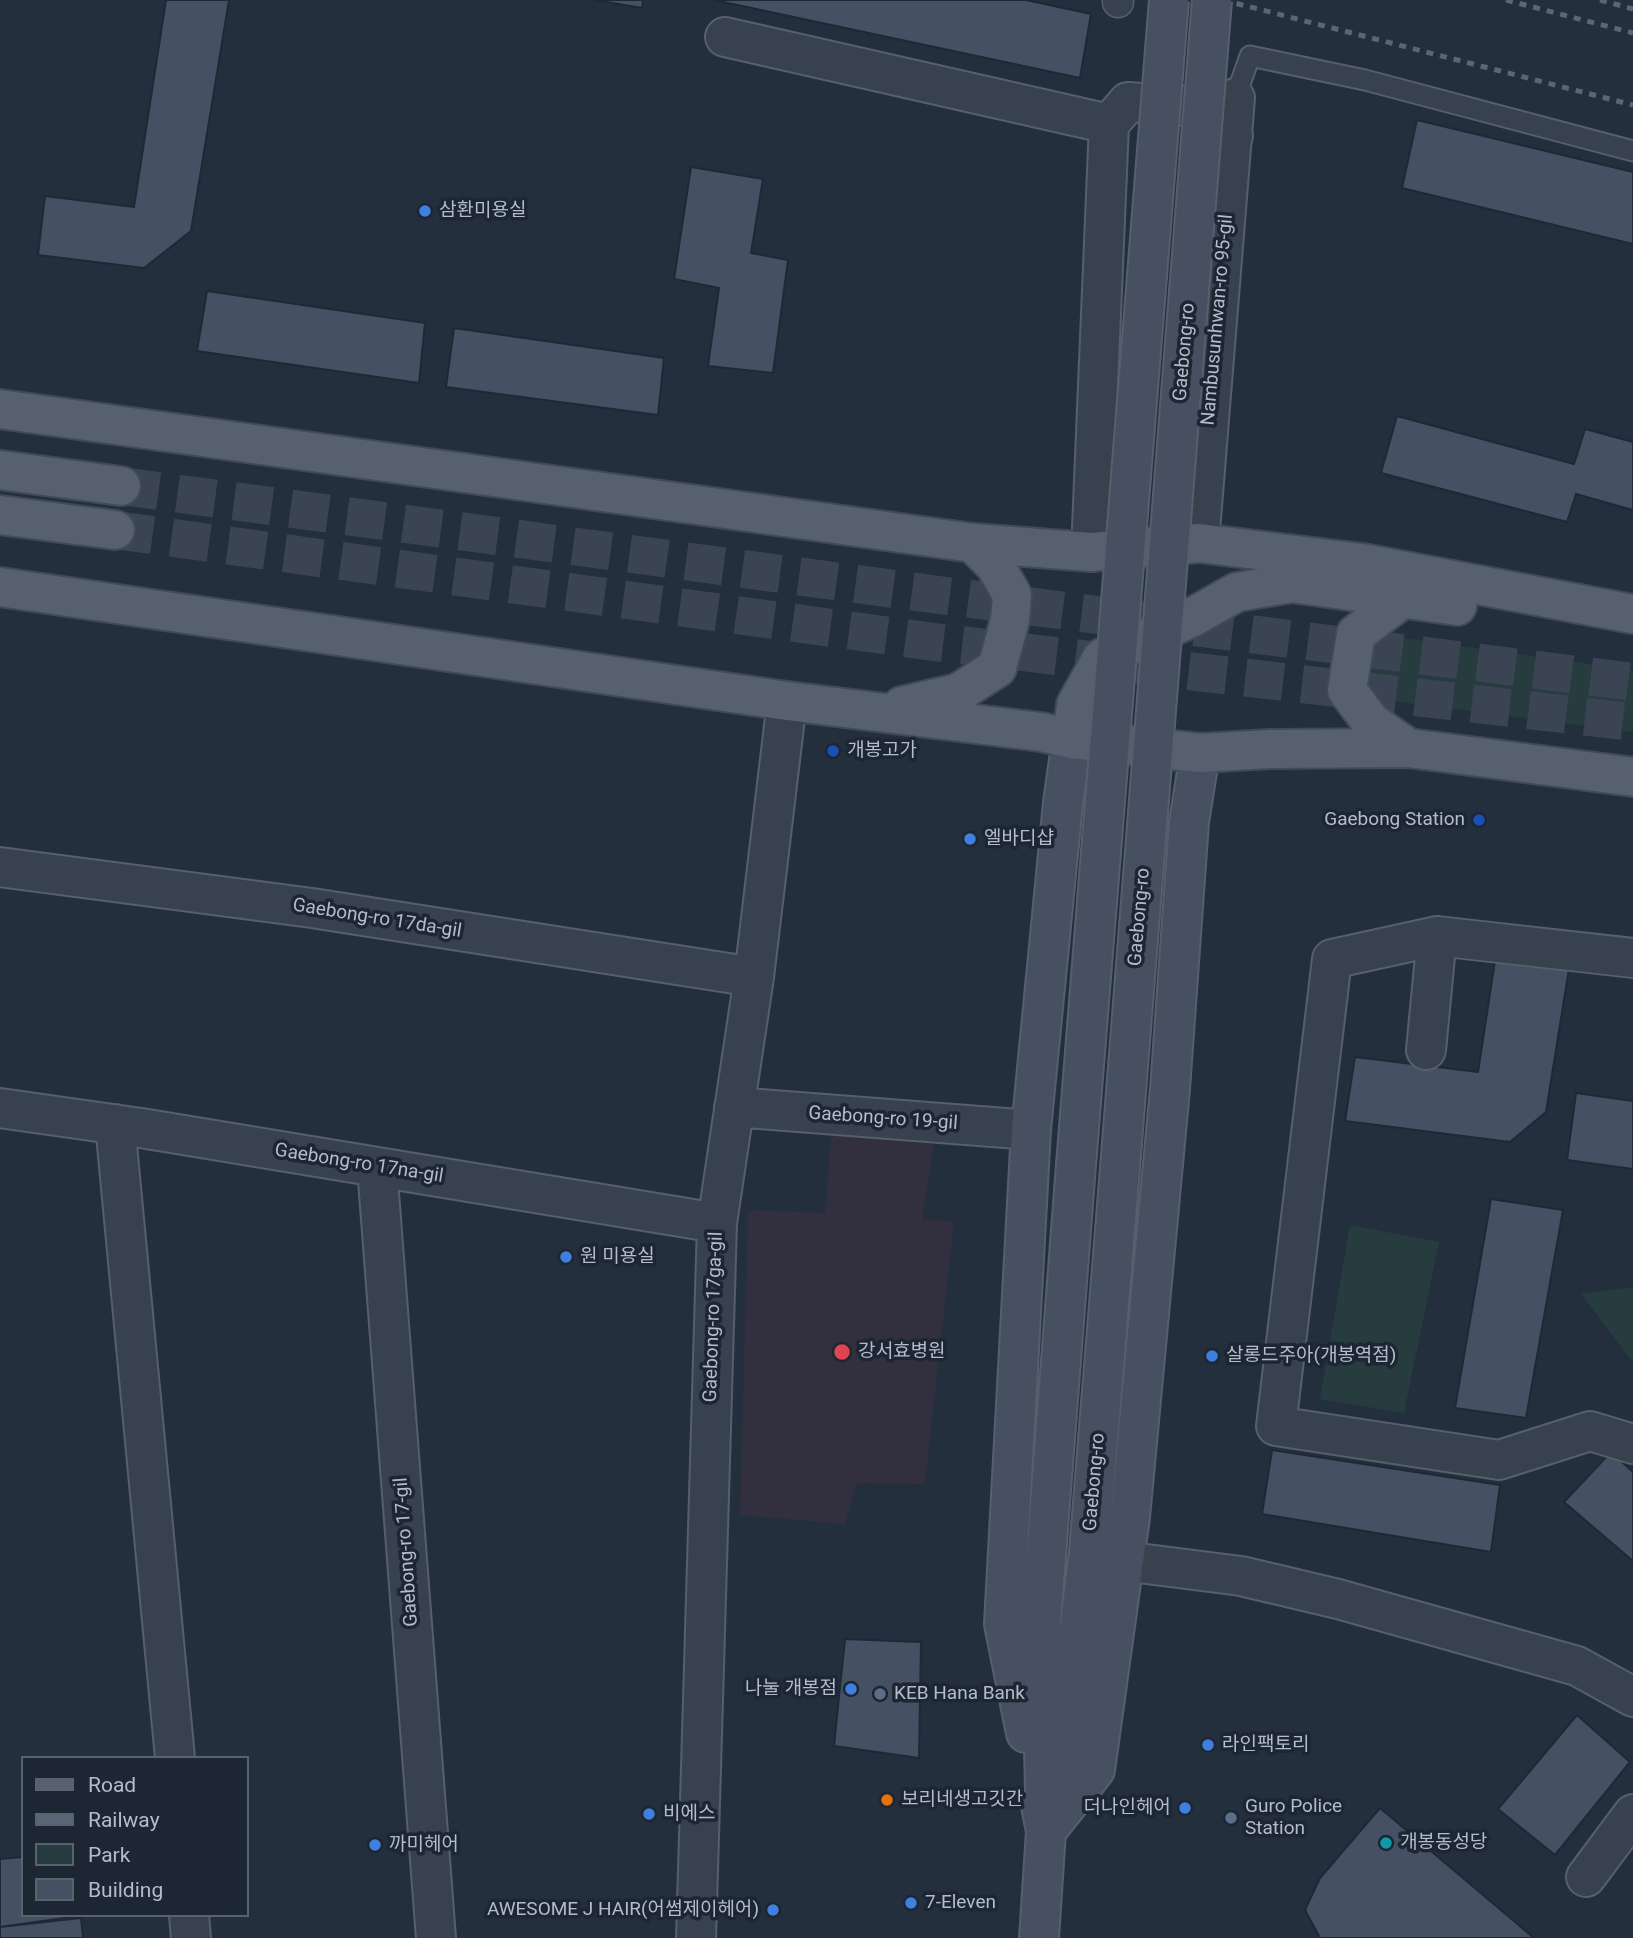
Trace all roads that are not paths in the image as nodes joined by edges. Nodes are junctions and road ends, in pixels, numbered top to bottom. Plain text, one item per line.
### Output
1 (1169, 0) edge
2 (1212, 0) edge
3 (725, 37) dead end
4 (1235, 97) joint
5 (1109, 124) junction
6 (1233, 136) junction
7 (1633, 151) edge
8 (0, 409) edge
9 (0, 470) edge
10 (121, 486) tunnel mouth
11 (0, 515) edge
12 (115, 530) tunnel mouth
13 (973, 543) junction
14 (1199, 543) junction
15 (1091, 552) junction
16 (0, 587) edge
17 (1402, 599) junction
18 (1633, 617) edge
19 (787, 701) junction
20 (876, 712) junction
21 (1072, 739) junction
22 (1408, 748) junction
23 (1200, 753) junction
24 (1633, 777) edge
25 (0, 867) edge
26 (1437, 936) junction
27 (1633, 958) edge
28 (754, 976) junction
29 (1426, 1050) dead end
30 (734, 1107) junction
31 (0, 1108) edge
32 (115, 1124) junction
33 (1031, 1130) junction
34 (377, 1167) junction
35 (717, 1223) junction
36 (1633, 1444) edge
37 (1106, 1556) junction
38 (1633, 1697) edge
39 (174, 1756) edge
40 (1633, 1814) edge
41 (1046, 1831) junction
42 (1586, 1877) dead end
43 (189, 1917) edge
44 (191, 1938) edge
45 (436, 1938) edge
46 (696, 1938) edge
47 (1039, 1938) edge

1 - 41 main road, bridge
2 - 37 main road, Gaebong-ro, bridge
3 - 5 street
4 - 6 street, Nambusunhwan-ro 95-gil
4 - 7 lane
5 - 6 street
5 - 15 street
6 - 14 street, Nambusunhwan-ro 95-gil
8 - 13 main road
9 - 10 main road
11 - 12 main road
13 - 15 main road
13 - 20 main road
14 - 15 main road
14 - 18 main road
16 - 19 main road
17 - 18 main road
17 - 21 main road
17 - 22 main road
19 - 20 main road
19 - 28 street, Gaebong-ro 17ga-gil
20 - 21 main road
21 - 23 main road
21 - 33 main road
22 - 23 main road
22 - 24 main road
23 - 37 main road
25 - 28 street, Gaebong-ro 17da-gil
26 - 27 street
26 - 29 street
26 - 36 street
28 - 30 street, Gaebong-ro 17ga-gil
30 - 33 street, Gaebong-ro 19-gil
30 - 35 street, Gaebong-ro 17ga-gil
31 - 32 street, Gaebong-ro 17na-gil
32 - 34 street, Gaebong-ro 17na-gil
32 - 39 street
33 - 41 main road
34 - 35 street, Gaebong-ro 17na-gil
34 - 45 street, Gaebong-ro 17-gil
35 - 46 street, Gaebong-ro 17ga-gil
37 - 38 street
37 - 41 main road
40 - 42 street
41 - 47 main road
43 - 44 street

